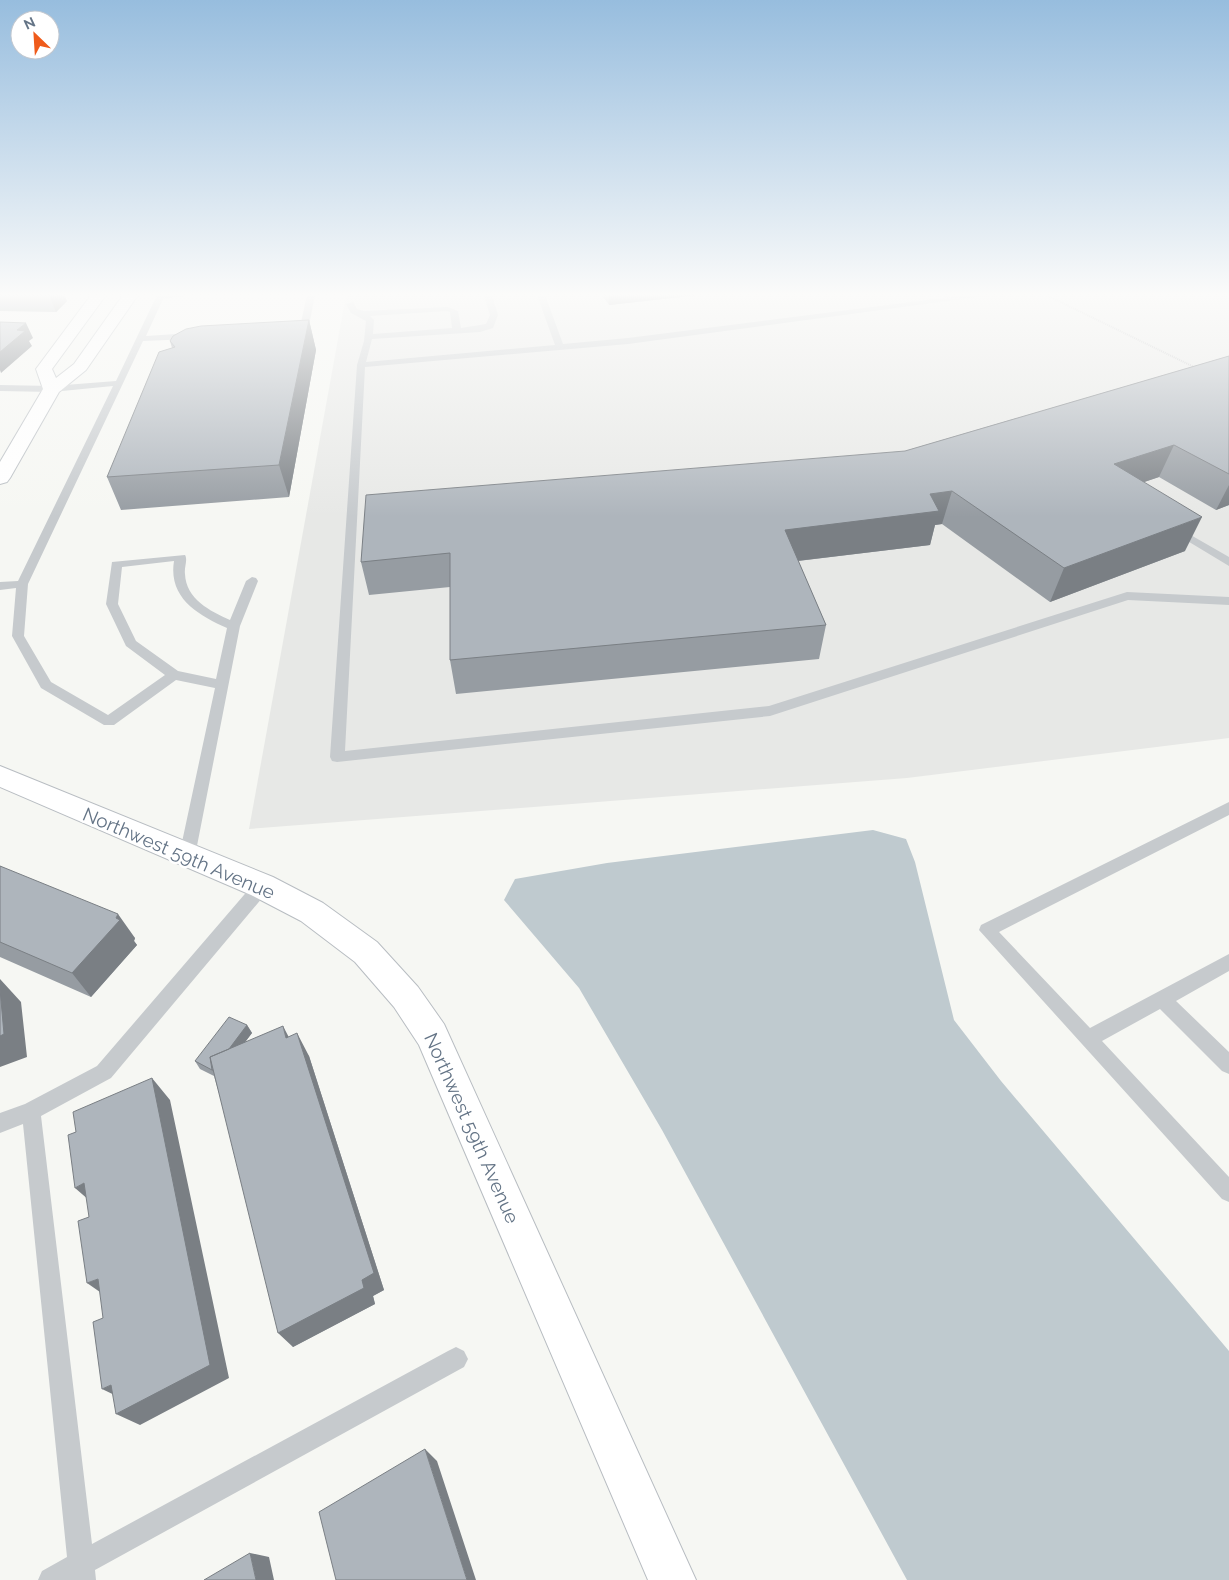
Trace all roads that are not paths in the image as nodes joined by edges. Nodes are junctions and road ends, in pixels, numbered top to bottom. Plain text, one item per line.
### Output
1 (44, 369) edge
2 (79, 369) edge
3 (126, 369) edge
4 (361, 369) edge
5 (119, 383) junction
6 (0, 388) edge
7 (52, 389) junction
8 (0, 478) edge
9 (1162, 521) edge
10 (1229, 562) edge
11 (252, 581) dead end
12 (22, 584) junction
13 (0, 586) edge
14 (1229, 601) edge
15 (234, 626) junction
16 (174, 675) junction
17 (222, 685) junction
18 (0, 776) edge
19 (1229, 808) edge
20 (187, 856) junction
21 (262, 886) junction
22 (1229, 962) edge
23 (1162, 999) junction
24 (1088, 1039) junction
25 (1229, 1065) edge
26 (30, 1111) junction
27 (0, 1123) edge
28 (1229, 1192) edge
29 (456, 1359) dead end
30 (82, 1572) edge
31 (51, 1580) edge
32 (672, 1580) edge

1 - 7 street
2 - 7 street
3 - 5 lane
4 - 14 lane
5 - 7 lane
5 - 12 lane
6 - 7 lane
7 - 8 street
9 - 10 lane
11 - 15 lane
12 - 13 lane
12 - 16 lane
15 - 16 lane
15 - 17 lane
16 - 17 lane
17 - 20 lane
18 - 20 street, Northwest 59th Avenue
19 - 24 lane
20 - 21 street, Northwest 59th Avenue
21 - 26 lane
21 - 32 street, Northwest 59th Avenue
22 - 23 lane
23 - 24 lane
23 - 25 lane
24 - 28 lane
26 - 27 lane
26 - 30 lane
29 - 30 lane
30 - 31 lane

